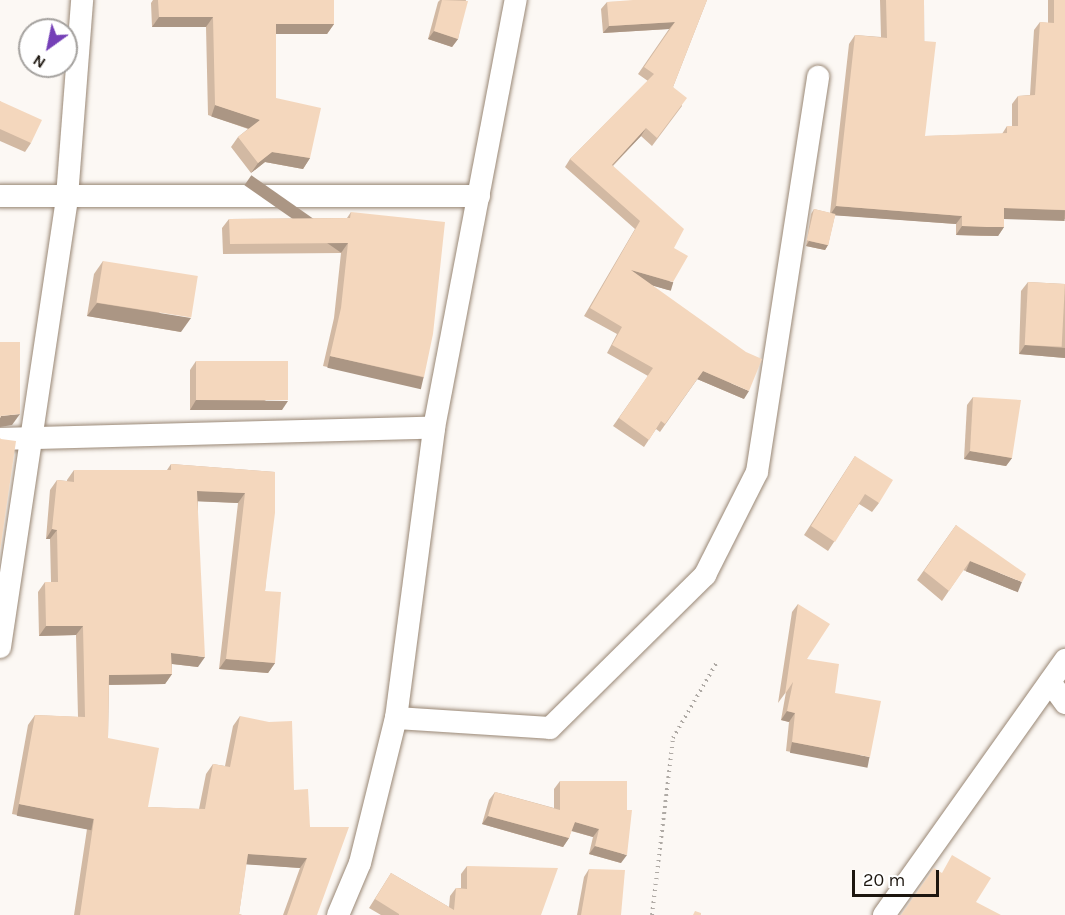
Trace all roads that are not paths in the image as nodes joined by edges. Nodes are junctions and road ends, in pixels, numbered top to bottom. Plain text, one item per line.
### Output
1 (82, 0) edge
2 (516, 0) edge
3 (818, 77) dead end
4 (0, 196) edge
5 (67, 196) junction
6 (478, 196) junction
7 (434, 428) junction
8 (31, 438) junction
9 (0, 439) edge
10 (0, 647) edge
11 (1065, 660) edge
12 (1050, 682) junction
13 (1065, 703) edge
14 (396, 718) junction
15 (338, 915) edge
16 (884, 915) edge

1 - 5 street
2 - 6 street
3 - 14 street
4 - 5 street
5 - 6 street
5 - 8 street
6 - 7 street
7 - 8 street
7 - 14 street
8 - 9 street
8 - 10 street
11 - 12 street
12 - 13 street
12 - 16 street
14 - 15 street

